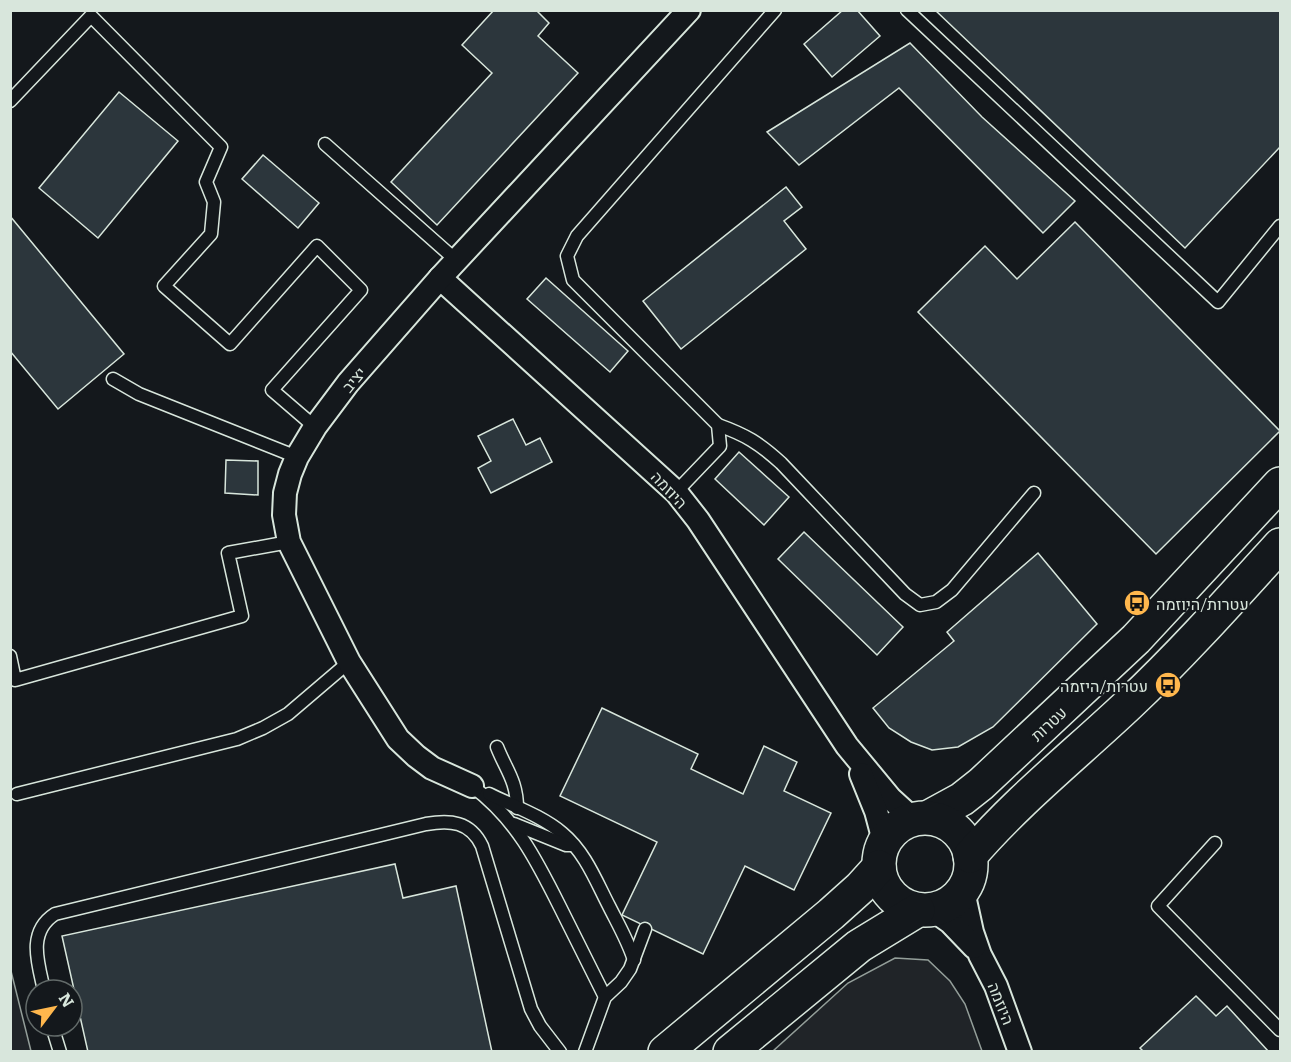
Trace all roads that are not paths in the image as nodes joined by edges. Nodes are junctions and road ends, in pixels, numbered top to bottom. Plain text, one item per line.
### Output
1 (688, 10) edge
2 (775, 10) edge
3 (908, 10) edge
4 (10, 101) edge
5 (325, 144) dead end
6 (1281, 226) edge
7 (457, 261) junction
8 (440, 278) junction
9 (113, 379) dead end
10 (718, 424) junction
11 (315, 427) junction
12 (297, 457) junction
13 (1281, 484) edge
14 (676, 492) junction
15 (1034, 493) dead end
16 (289, 542) junction
17 (1281, 545) edge
18 (10, 656) edge
19 (349, 662) junction
20 (847, 746) junction
21 (497, 747) dead end
22 (472, 786) junction
23 (17, 794) dead end
24 (517, 808) junction
25 (921, 818) junction
26 (512, 824) junction
27 (1215, 843) dead end
28 (574, 845) junction
29 (881, 854) junction
30 (970, 856) junction
31 (963, 891) junction
32 (925, 910) junction
33 (645, 929) dead end
34 (981, 955) junction
35 (634, 960) junction
36 (41, 978) edge
37 (605, 997) junction
38 (1281, 1030) edge
39 (560, 1052) edge
40 (585, 1052) edge
41 (665, 1052) edge
42 (730, 1052) edge
43 (1020, 1052) edge

1 - 7 street, יציב
2 - 10 lane
3 - 6 lane
4 - 11 lane
5 - 7 lane
7 - 8 street, יציב
8 - 11 street, יציב
8 - 14 street, היוזמה
9 - 12 lane
10 - 14 lane
10 - 15 lane
11 - 12 street, יציב
12 - 16 street, יציב
13 - 25 street, עטרות
14 - 20 street, היוזמה
16 - 18 lane
16 - 19 street, יציב
17 - 30 street
19 - 22 street, יציב
19 - 23 lane
20 - 25 street, היוזמה
20 - 29 street, היוזמה
21 - 24 lane
22 - 24 lane
22 - 26 lane
24 - 28 lane
25 - 29 street
25 - 30 street
26 - 28 lane
26 - 37 lane
27 - 38 lane
28 - 35 lane
29 - 32 street
29 - 41 street
30 - 31 street
31 - 32 street
31 - 34 street, היוזמה
32 - 34 street, היוזמה
32 - 42 street
33 - 35 lane
34 - 43 street, היוזמה
35 - 37 lane
36 - 39 lane
37 - 40 lane

